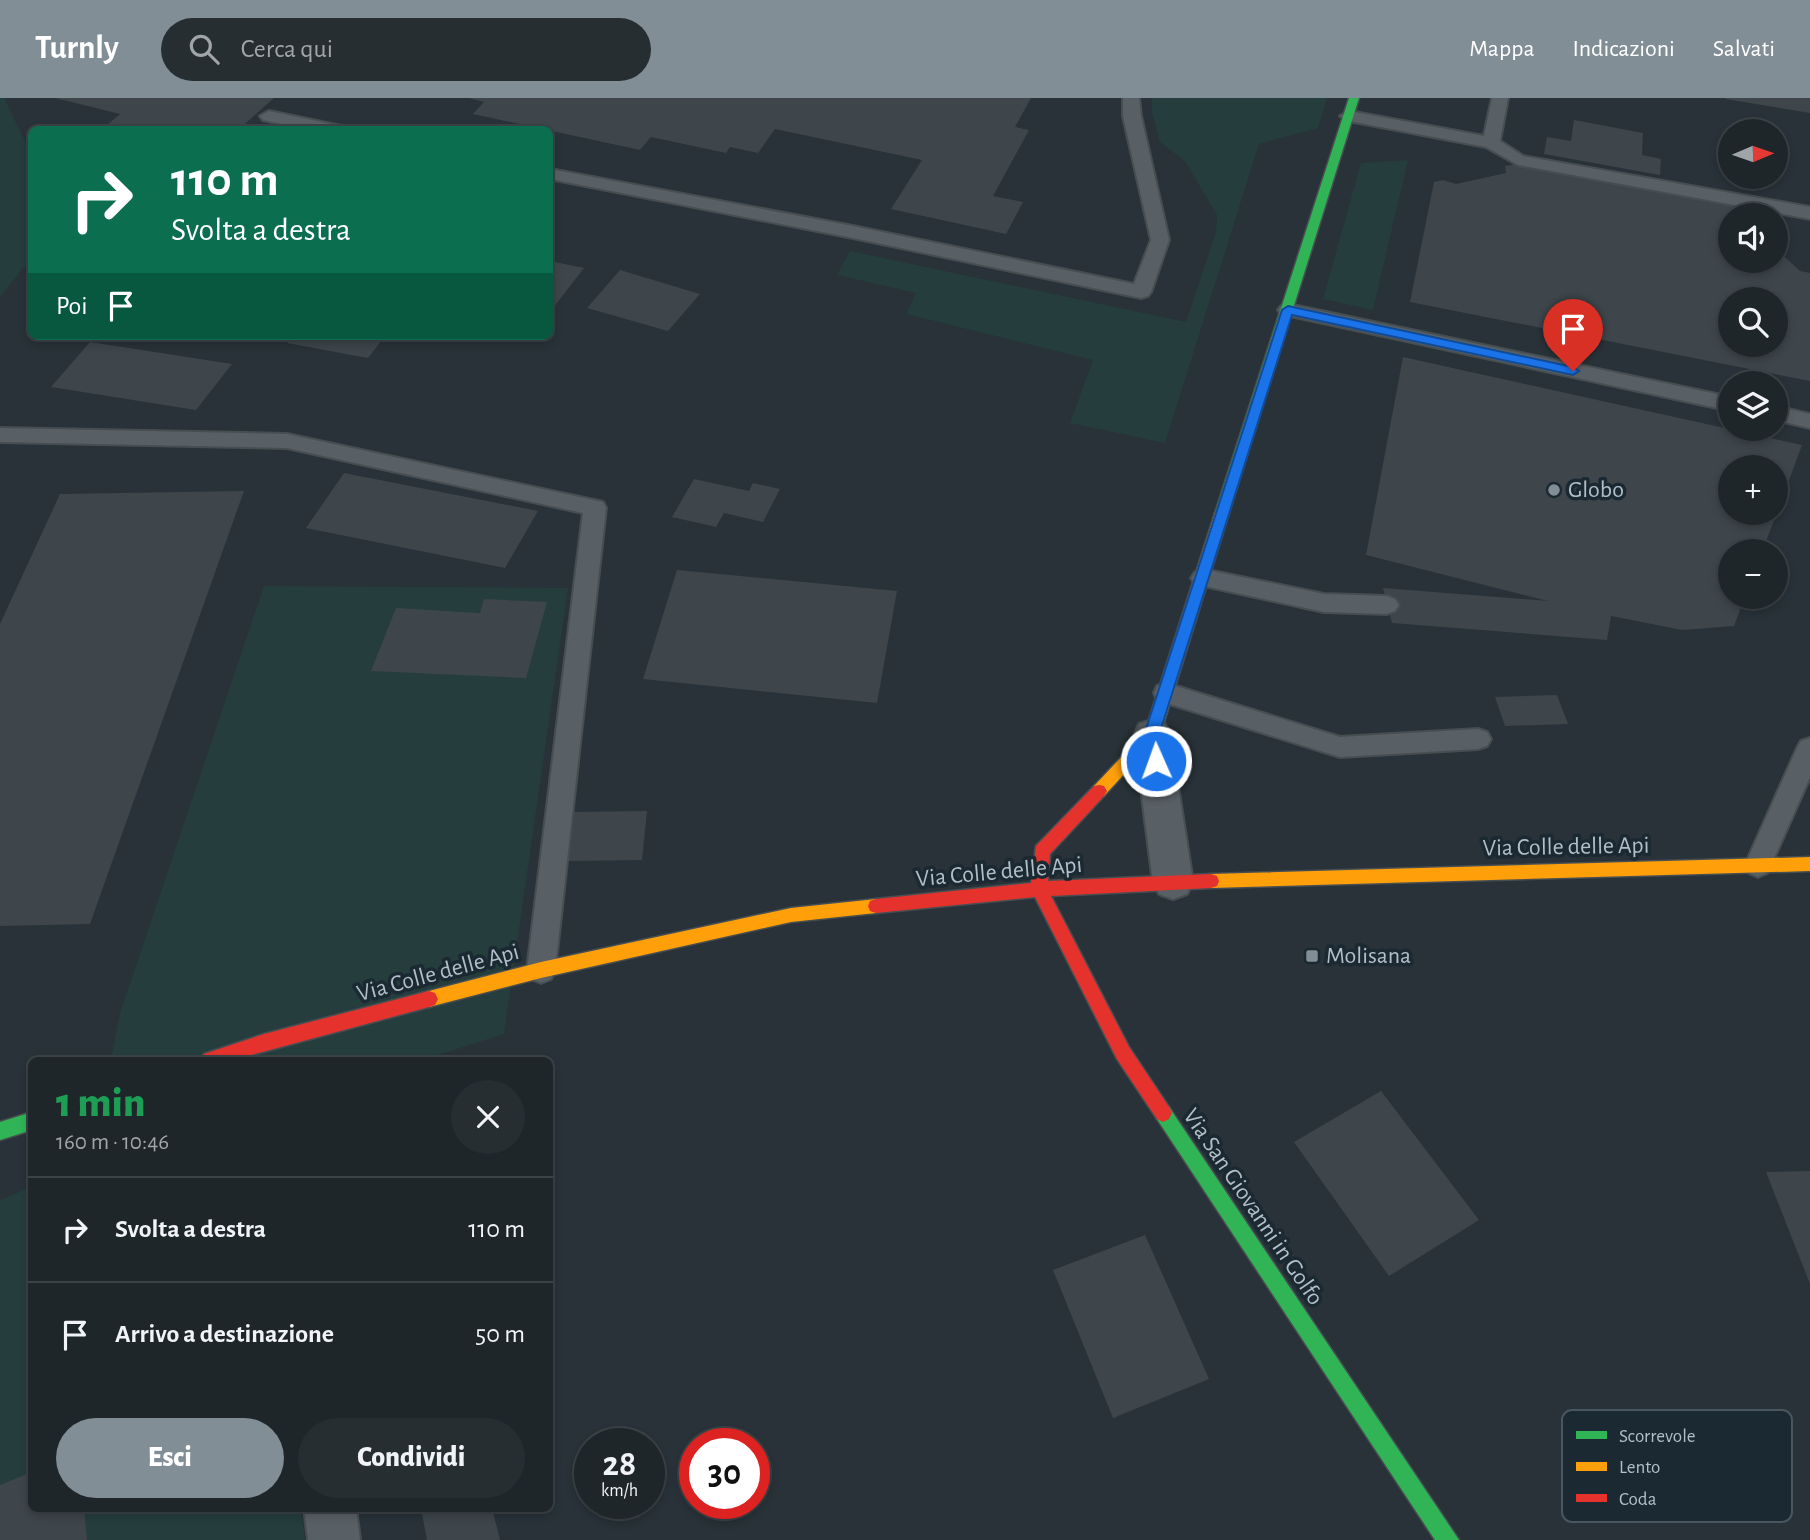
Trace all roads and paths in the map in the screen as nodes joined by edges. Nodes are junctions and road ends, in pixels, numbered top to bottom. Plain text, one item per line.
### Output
1 (1131, 98) edge
2 (1354, 98) edge
3 (1500, 98) edge
4 (269, 116) dead end
5 (1349, 116) junction
6 (316, 126) edge
7 (1492, 143) junction
8 (553, 175) edge
9 (1810, 213) edge
10 (1288, 310) junction
11 (1718, 401) edge
12 (1788, 416) edge
13 (1810, 421) edge
14 (0, 435) edge
15 (1203, 578) junction
16 (1387, 605) dead end
17 (1166, 693) junction
18 (1152, 735) junction
19 (1478, 739) dead end
20 (1810, 748) edge
21 (1810, 864) edge
22 (1758, 865) junction
23 (1173, 882) junction
24 (1039, 888) junction
25 (541, 970) junction
26 (265, 1051) edge
27 (228, 1057) edge
28 (28, 1122) edge
29 (0, 1131) edge
30 (330, 1512) edge
31 (334, 1540) edge
32 (1448, 1540) edge

1 - 8 lane
2 - 5 street
3 - 7 lane
4 - 6 lane
5 - 7 lane
5 - 10 street
7 - 9 lane
10 - 11 lane
10 - 15 street
12 - 13 lane
14 - 25 lane
15 - 16 lane
15 - 17 street
17 - 18 street
17 - 19 lane
18 - 23 street
18 - 24 street
20 - 22 lane
21 - 22 street, Via Colle delle Api
22 - 23 street, Via Colle delle Api
23 - 24 street, Via Colle delle Api
24 - 25 street, Via Colle delle Api
24 - 32 street, Via San Giovanni in Golfo
25 - 26 street, Via Colle delle Api
26 - 27 street, Via Colle delle Api
28 - 29 street
30 - 31 street

